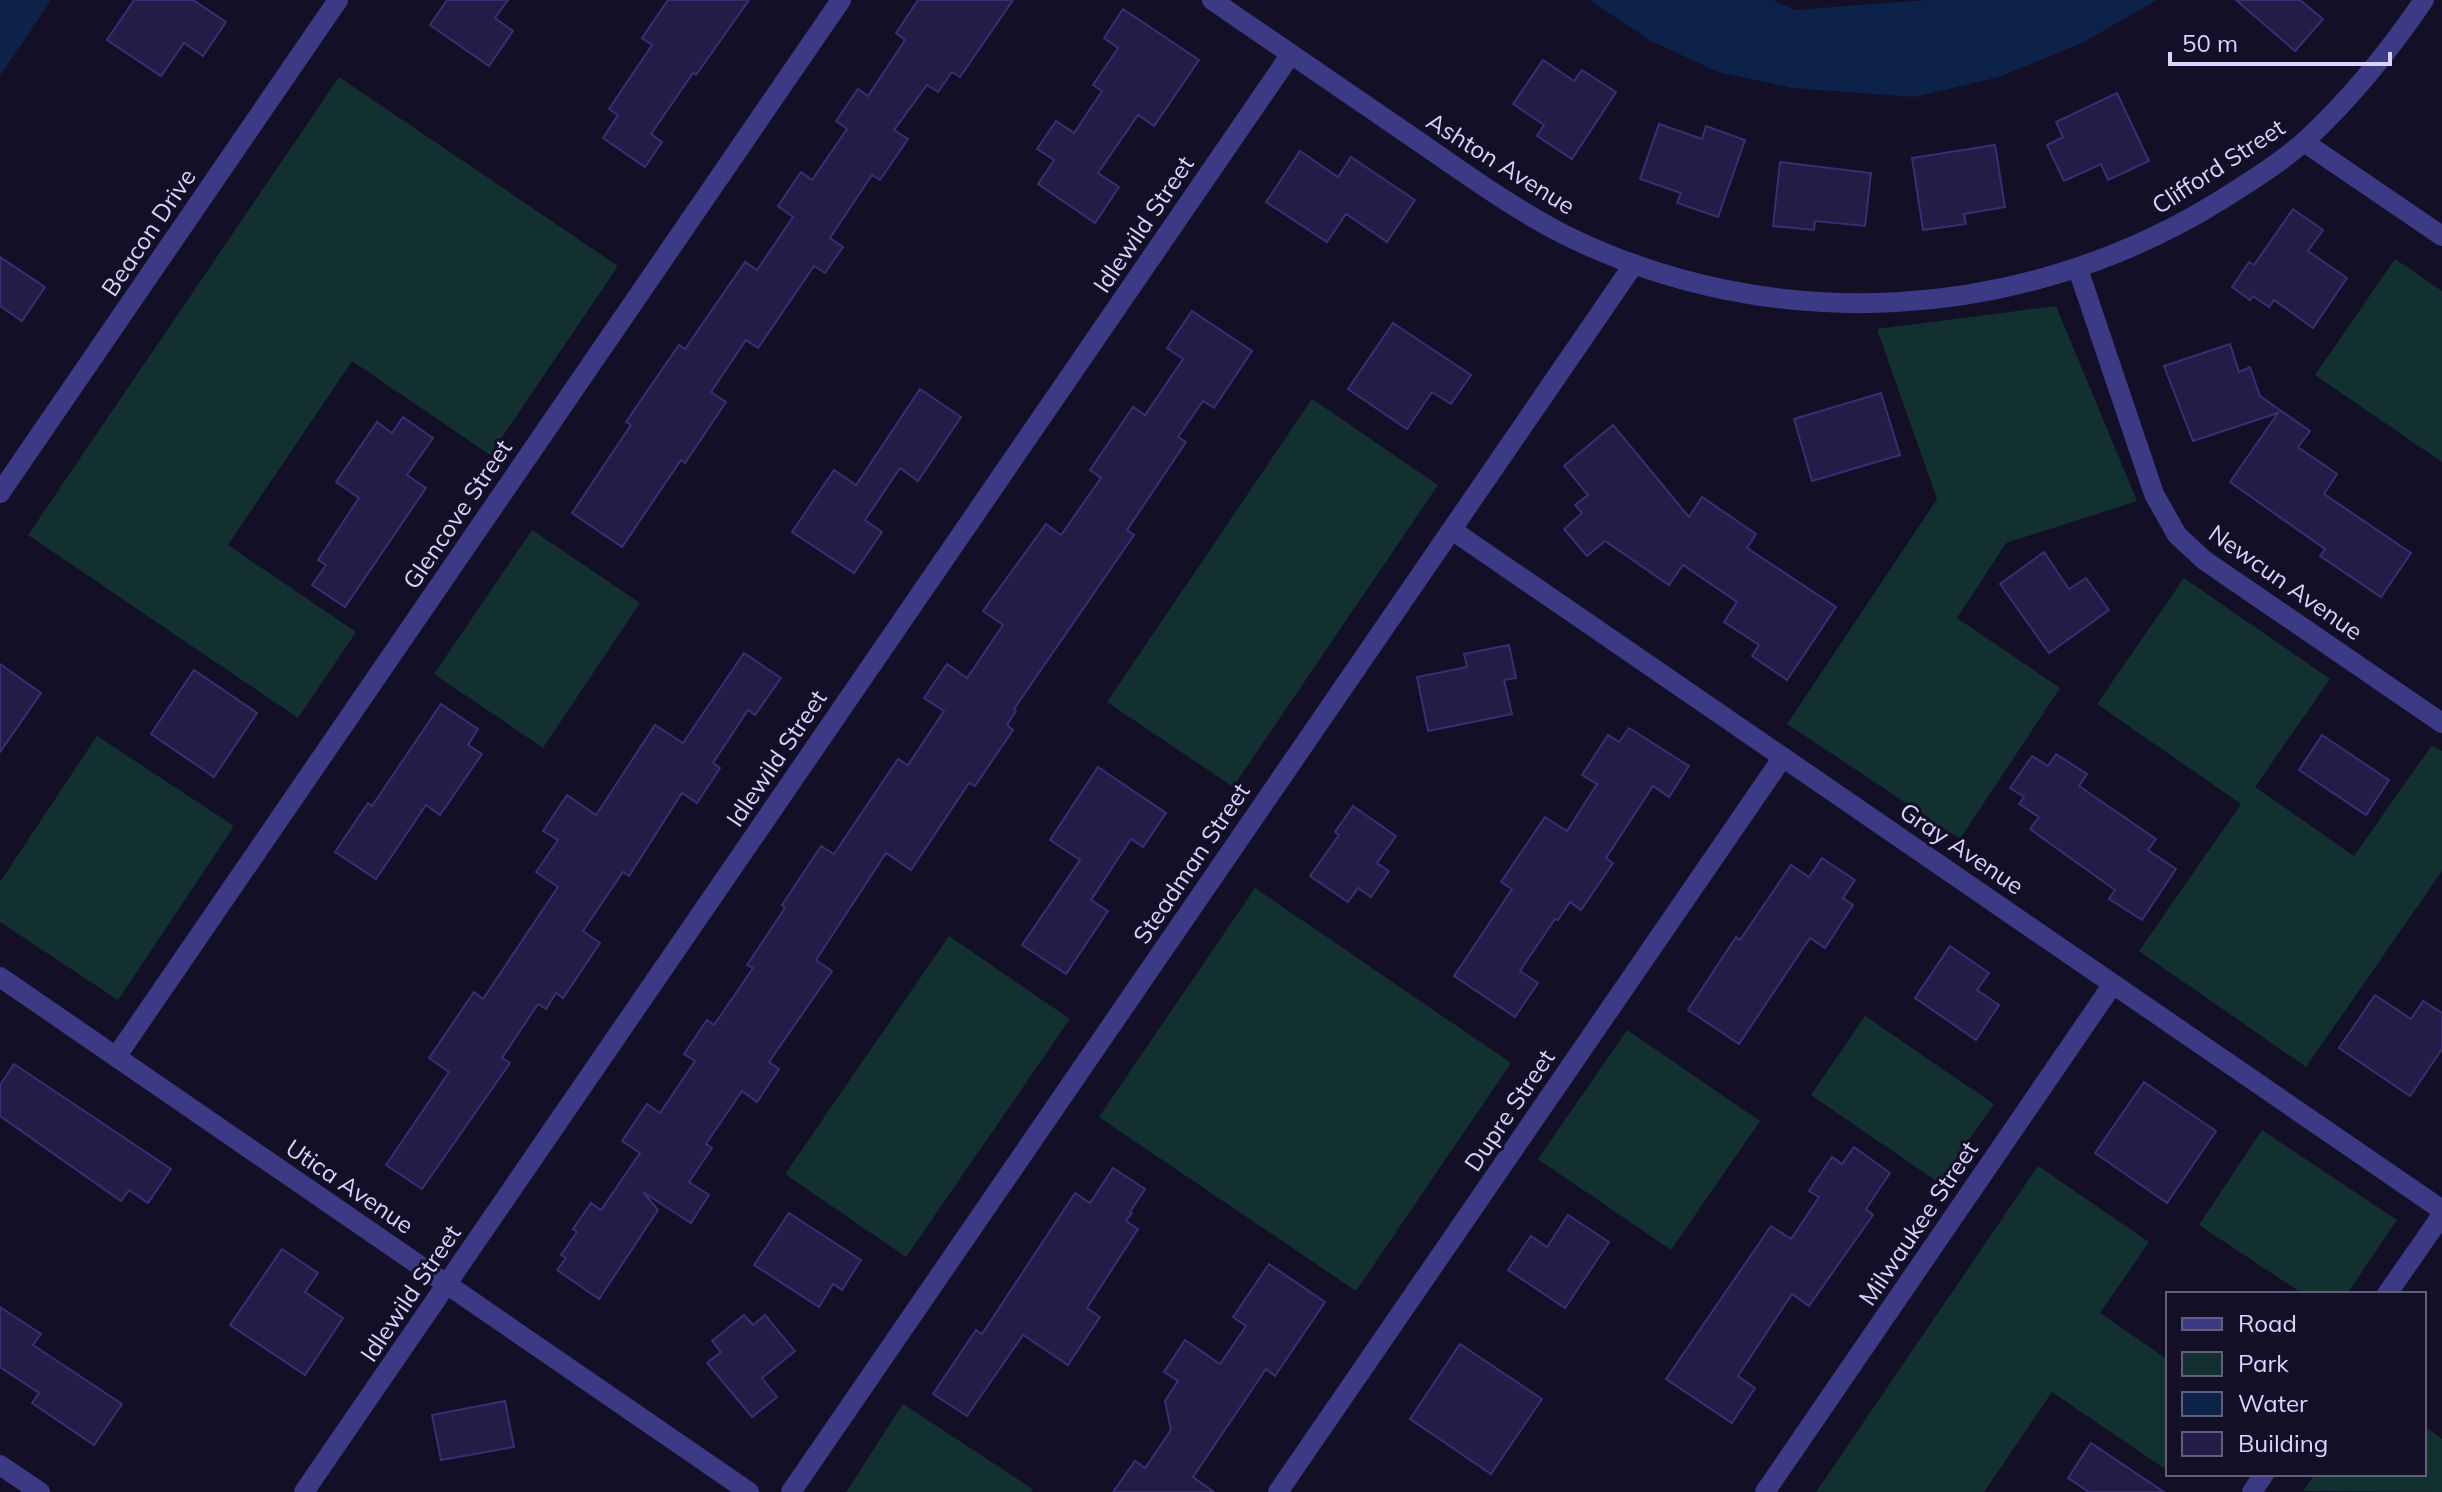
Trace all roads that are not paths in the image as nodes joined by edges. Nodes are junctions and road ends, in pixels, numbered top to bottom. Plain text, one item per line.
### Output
1 (338, 0) edge
2 (841, 0) edge
3 (1212, 0) edge
4 (2424, 0) edge
5 (1291, 54) junction
6 (2304, 142) junction
7 (2442, 236) edge
8 (1634, 264) junction
9 (2078, 269) junction
10 (0, 493) edge
11 (1452, 530) junction
12 (2442, 723) edge
13 (1783, 757) junction
14 (0, 977) edge
15 (2113, 984) junction
16 (116, 1057) junction
17 (2442, 1212) edge
18 (447, 1284) junction
19 (2388, 1292) edge
20 (0, 1465) edge
21 (40, 1492) edge
22 (304, 1492) edge
23 (749, 1492) edge
24 (791, 1492) edge
25 (1278, 1492) edge
26 (1765, 1492) edge

1 - 10 street, Beacon Drive
2 - 16 street, Glencove Street
3 - 5 street, Ashton Avenue
4 - 6 street, Clifford Street
5 - 8 street, Ashton Avenue
5 - 18 street, Idlewild Street
6 - 7 street
6 - 9 street, Clifford Street
8 - 9 street, Ashton Avenue
8 - 11 street, Steadman Street
9 - 12 street, Newcun Avenue
11 - 13 street, Gray Avenue
11 - 24 street, Steadman Street
13 - 15 street, Gray Avenue
13 - 25 street, Dupre Street
14 - 16 street, Utica Avenue
15 - 17 street, Gray Avenue
15 - 26 street, Milwaukee Street
16 - 18 street, Utica Avenue
17 - 19 street
18 - 22 street, Idlewild Street
18 - 23 street, Utica Avenue
20 - 21 street

